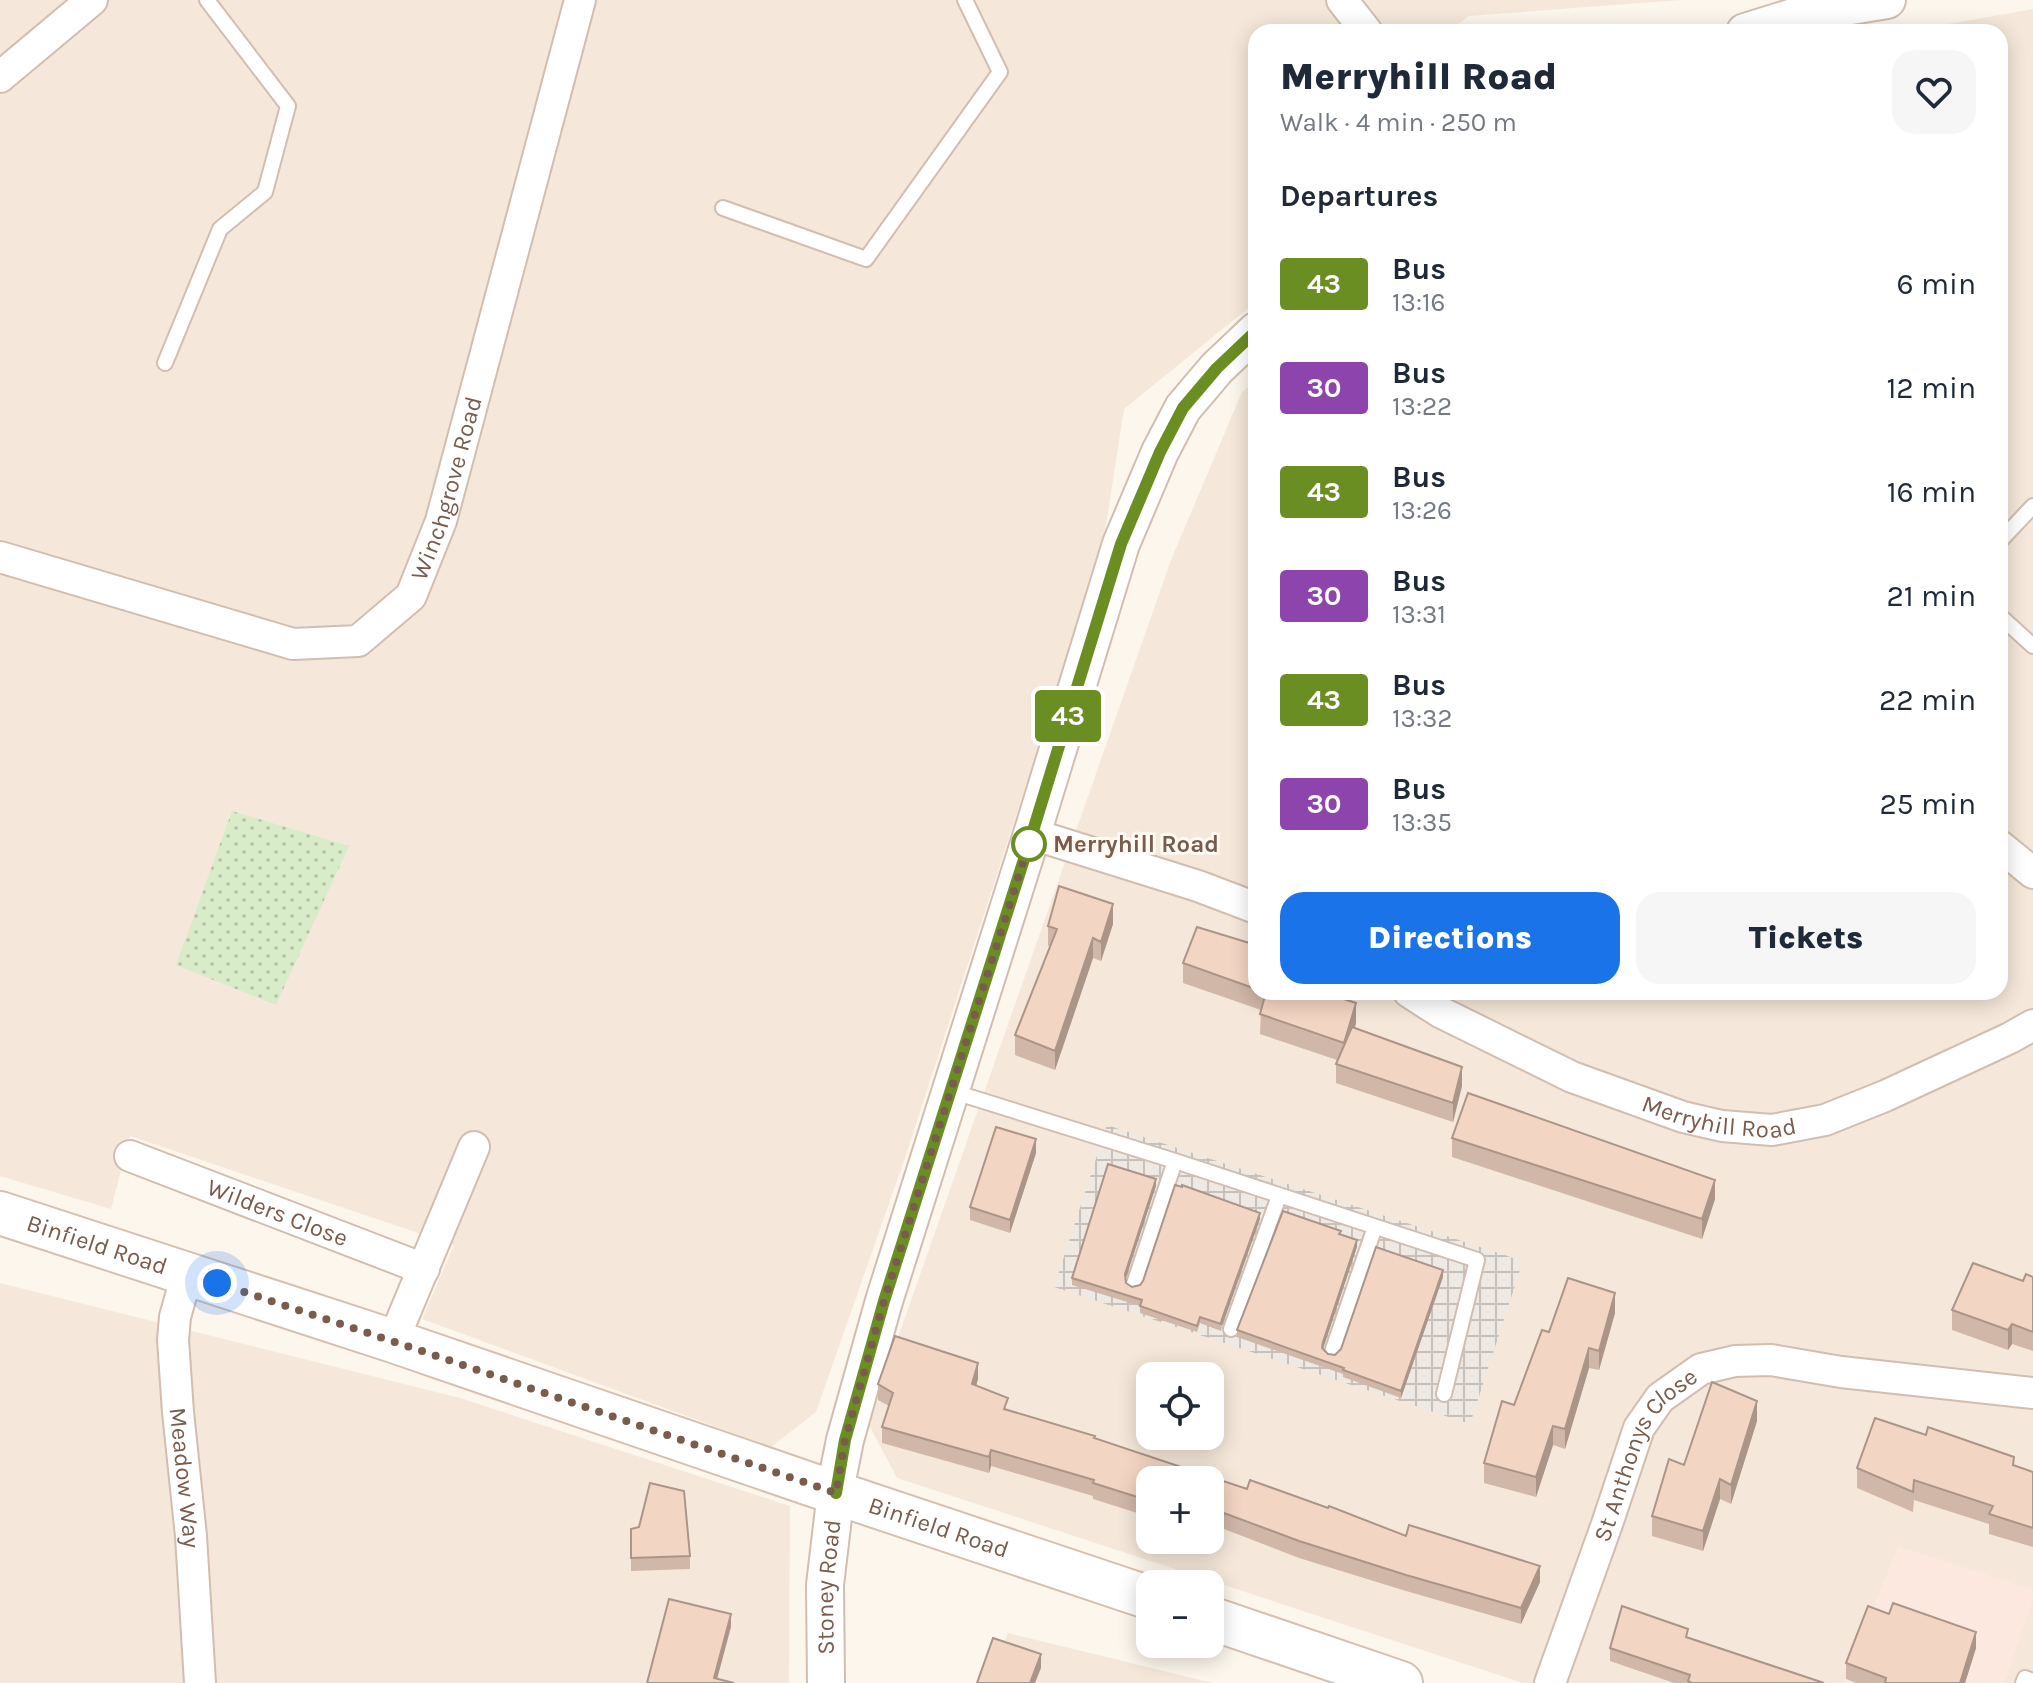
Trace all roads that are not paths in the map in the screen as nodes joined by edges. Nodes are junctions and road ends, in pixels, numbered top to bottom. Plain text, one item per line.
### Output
1 (92, 0) edge
2 (207, 0) edge
3 (580, 0) edge
4 (965, 0) edge
5 (1342, 0) edge
6 (1887, 0) edge
7 (1361, 24) edge
8 (1771, 24) edge
9 (0, 77) edge
10 (723, 208) dead end
11 (1248, 339) edge
12 (165, 363) dead end
13 (2033, 506) edge
14 (2008, 533) edge
15 (0, 557) edge
16 (2008, 623) edge
17 (2033, 646) edge
18 (1032, 834) junction
19 (2008, 853) edge
20 (2033, 873) edge
21 (1248, 905) edge
22 (1421, 1000) edge
23 (2033, 1025) edge
24 (951, 1091) junction
25 (474, 1147) dead end
26 (130, 1156) dead end
27 (1175, 1161) junction
28 (1279, 1196) junction
29 (0, 1213) edge
30 (1375, 1227) junction
31 (424, 1269) junction
32 (187, 1274) junction
33 (1134, 1284) edge
34 (1231, 1329) dead end
35 (393, 1341) junction
36 (1332, 1352) edge
37 (2033, 1393) edge
38 (1444, 1394) dead end
39 (836, 1493) junction
40 (1136, 1593) edge
41 (1224, 1623) edge
42 (2033, 1681) edge
43 (200, 1683) edge
44 (826, 1683) edge
45 (1401, 1683) edge
46 (1550, 1683) edge
47 (2023, 1683) edge

1 - 9 street
2 - 12 lane
3 - 15 street, Winchgrove Road
4 - 10 lane
5 - 7 street
6 - 8 street
11 - 18 street, Stoney Road
13 - 14 lane
16 - 17 lane
18 - 21 street
18 - 24 street, Stoney Road
19 - 20 street
22 - 23 street, Merryhill Road
24 - 27 lane
24 - 39 street, Stoney Road
25 - 31 street
26 - 31 street, Wilders Close
27 - 28 lane
27 - 33 lane
28 - 30 lane
28 - 34 lane
29 - 32 main road, Binfield Road
30 - 36 lane
30 - 38 lane
31 - 35 street
32 - 35 main road, Binfield Road
32 - 43 street, Meadow Way
35 - 39 main road, Binfield Road
37 - 46 street, St Anthonys Close
39 - 40 main road, Binfield Road
39 - 44 street, Stoney Road
41 - 45 main road
42 - 47 lane

